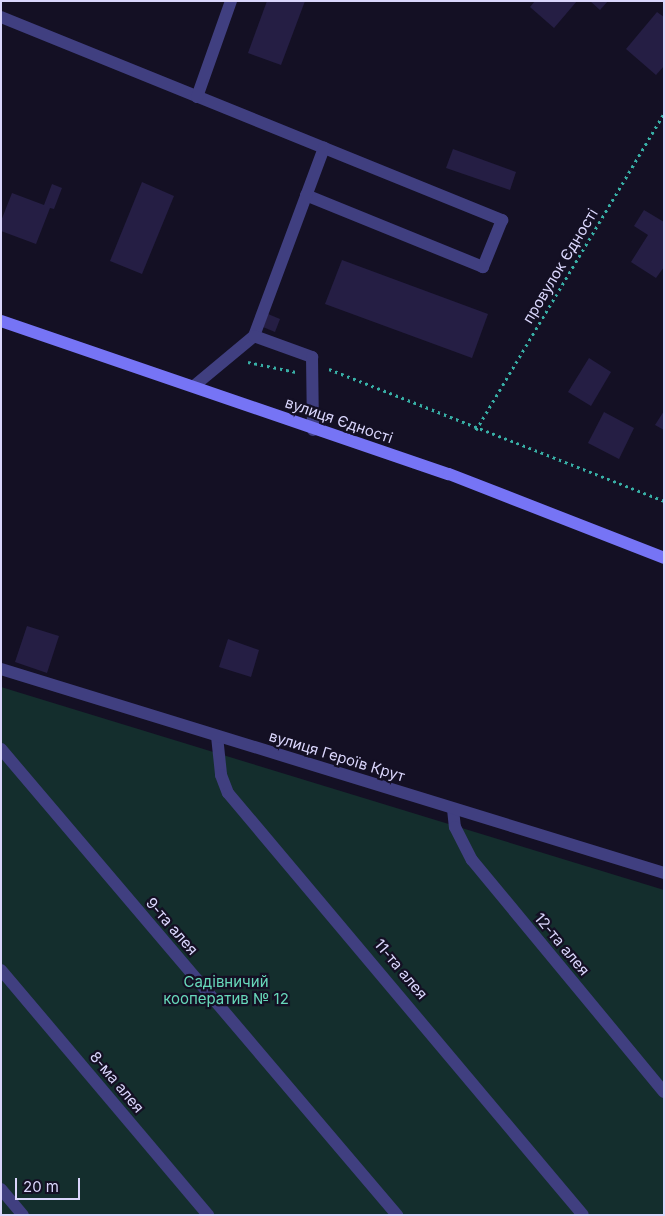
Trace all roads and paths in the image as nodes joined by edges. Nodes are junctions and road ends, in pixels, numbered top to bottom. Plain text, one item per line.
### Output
1 (231, 1) edge
2 (1, 16) edge
3 (197, 96) junction
4 (664, 114) edge
5 (324, 148) junction
6 (306, 195) junction
7 (1, 321) edge
8 (254, 336) junction
9 (240, 361) dead end
10 (326, 368) dead end
11 (306, 374) dead end
12 (194, 386) junction
13 (313, 430) junction
14 (476, 430) junction
15 (664, 501) edge
16 (664, 558) edge
17 (1, 670) edge
18 (217, 736) junction
19 (1, 749) edge
20 (453, 809) junction
21 (664, 874) edge
22 (1, 970) edge
23 (664, 1092) edge
24 (1, 1189) edge
25 (23, 1215) edge
26 (208, 1215) edge
27 (397, 1215) edge
28 (583, 1215) edge

1 - 3 street
2 - 3 street
3 - 5 street
4 - 14 path, провулок Єдності
5 - 6 street
5 - 6 street
6 - 8 street
7 - 12 main road, вулиця Єдності
8 - 12 street
8 - 13 street
9 - 11 path
10 - 14 path
12 - 13 main road, вулиця Єдності
13 - 16 main road, вулиця Єдності
14 - 15 path
17 - 18 street, вулиця Героїв Крут
18 - 20 street, вулиця Героїв Крут
18 - 28 street, 11-та алея
19 - 27 street, 9-та алея
20 - 21 street, вулиця Героїв Крут
20 - 23 street, 12-та алея
22 - 26 street, 8-ма алея
24 - 25 street

